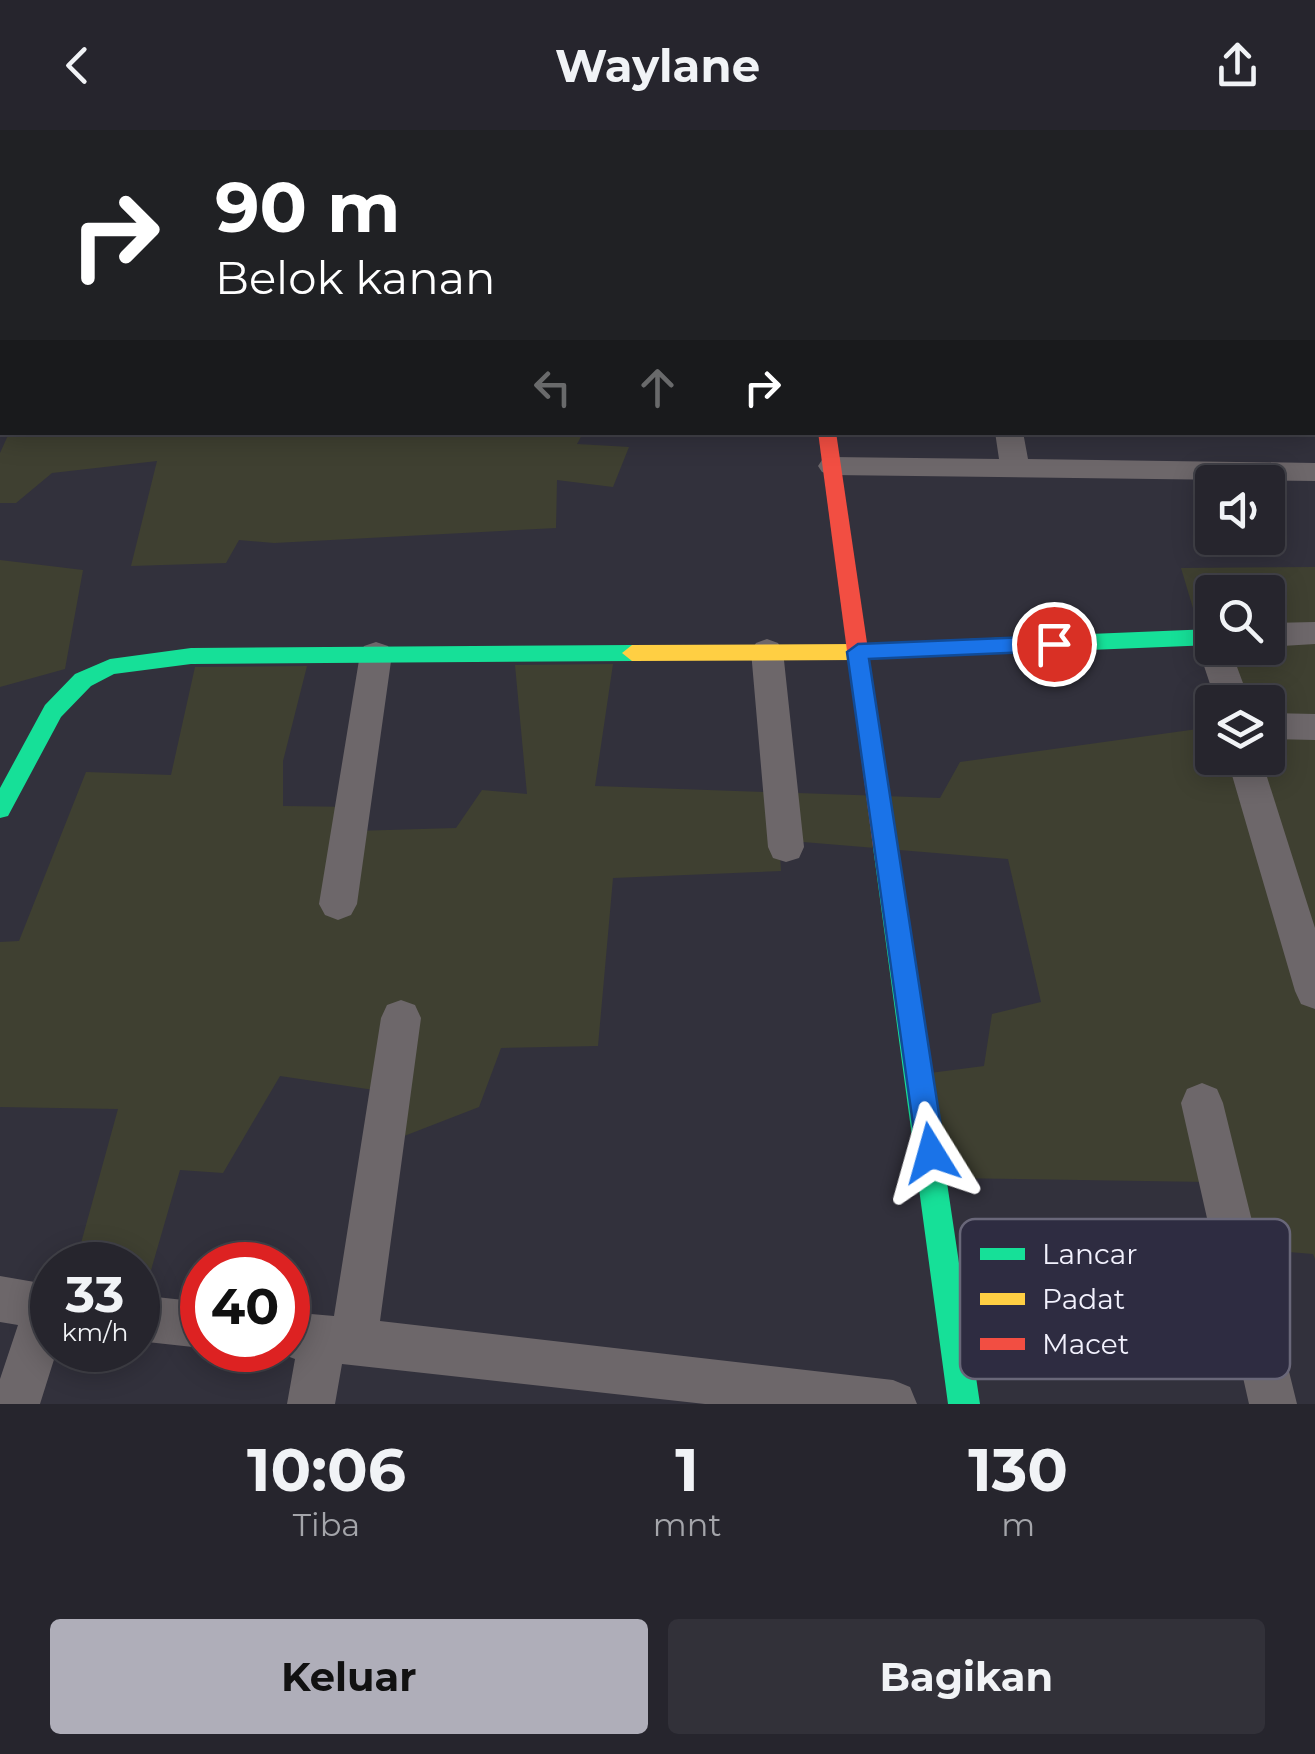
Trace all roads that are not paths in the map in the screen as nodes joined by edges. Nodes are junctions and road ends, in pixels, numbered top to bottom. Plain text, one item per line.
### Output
1 (827, 435) edge
2 (1009, 435) edge
3 (832, 466) junction
4 (1014, 469) junction
5 (1315, 472) edge
6 (1312, 634) dead end
7 (1285, 635) edge
8 (1195, 642) edge
9 (767, 651) junction
10 (858, 652) junction
11 (376, 654) junction
12 (1285, 726) edge
13 (1315, 727) edge
14 (1249, 775) edge
15 (0, 809) edge
16 (786, 847) dead end
17 (338, 904) dead end
18 (1315, 992) edge
19 (401, 1018) dead end
20 (1202, 1103) dead end
21 (1229, 1219) edge
22 (0, 1299) edge
23 (30, 1304) edge
24 (321, 1340) edge
25 (30, 1364) edge
26 (960, 1376) edge
27 (960, 1379) edge
28 (1267, 1379) edge
29 (674, 1390) edge
30 (16, 1404) edge
31 (311, 1404) edge
32 (893, 1404) edge
33 (964, 1404) edge
34 (1273, 1404) edge

1 - 3 street
2 - 4 street
3 - 4 street
3 - 10 street
4 - 5 street
6 - 7 street
8 - 10 street
9 - 10 street
9 - 11 street
9 - 16 street
10 - 26 street
11 - 15 street
11 - 17 street
12 - 13 street
14 - 18 street
19 - 24 street
20 - 21 street
22 - 23 street
24 - 29 street
24 - 31 street
25 - 30 street
27 - 33 street
28 - 34 street
29 - 32 street

